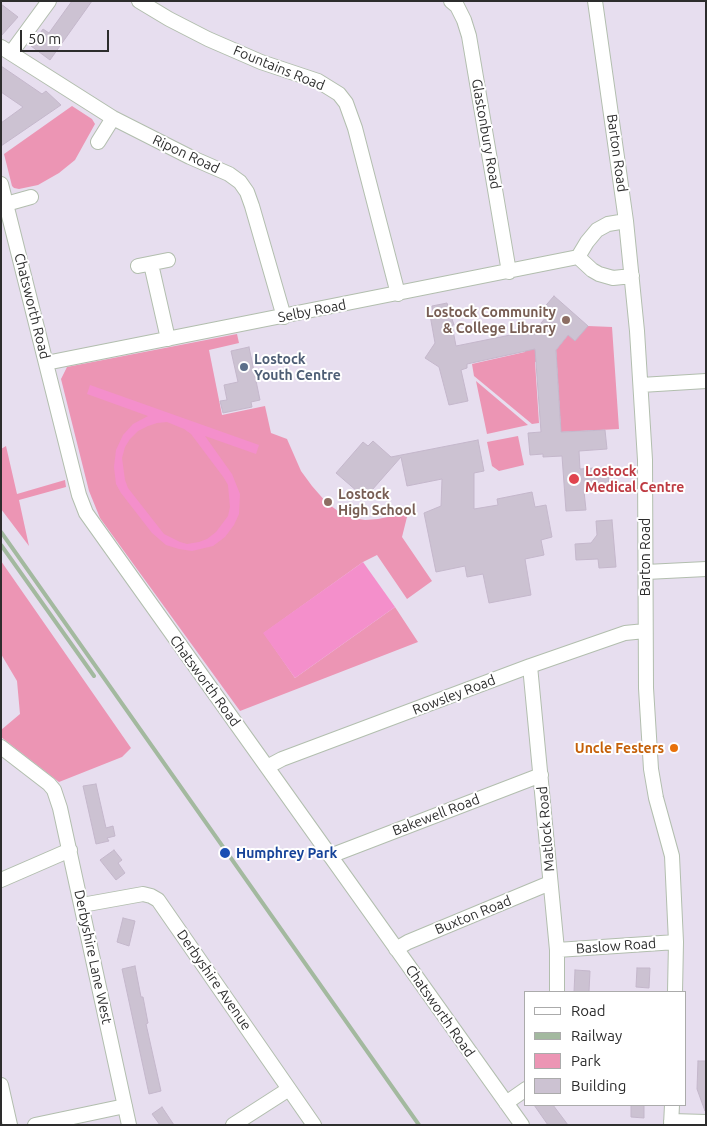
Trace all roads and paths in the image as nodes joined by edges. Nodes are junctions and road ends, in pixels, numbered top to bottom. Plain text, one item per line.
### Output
1 (49, 1) edge
2 (139, 1) edge
3 (451, 1) edge
4 (595, 1) edge
5 (6, 50) edge
6 (113, 118) junction
7 (98, 142) dead end
8 (1, 184) edge
9 (31, 197) dead end
10 (6, 204) junction
11 (626, 221) junction
12 (578, 257) junction
13 (168, 260) dead end
14 (509, 272) junction
15 (632, 276) junction
16 (398, 294) junction
17 (284, 316) junction
18 (168, 339) junction
19 (46, 363) junction
20 (706, 381) edge
21 (641, 385) junction
22 (706, 569) edge
23 (646, 572) junction
24 (645, 631) junction
25 (530, 666) junction
26 (1, 748) edge
27 (267, 767) junction
28 (541, 775) junction
29 (70, 850) junction
30 (330, 856) junction
31 (1, 880) edge
32 (550, 883) junction
33 (82, 905) junction
34 (676, 942) junction
35 (396, 949) junction
36 (557, 950) junction
37 (557, 991) edge
38 (675, 991) edge
39 (1, 1085) edge
40 (289, 1089) junction
41 (524, 1090) edge
42 (506, 1103) junction
43 (125, 1106) junction
44 (672, 1106) edge
45 (706, 1122) edge
46 (671, 1123) edge
47 (10, 1125) edge
48 (35, 1125) edge
49 (129, 1125) edge
50 (233, 1125) edge
51 (314, 1125) edge
52 (522, 1125) edge

1 - 5 street
2 - 16 street, Fountains Road
3 - 14 street, Glastonbury Road
4 - 11 street, Barton Road
5 - 6 street, Ripon Road
6 - 7 street
6 - 17 street, Ripon Road
8 - 10 street, Chatsworth Road
9 - 10 street
10 - 19 street, Chatsworth Road
11 - 12 street
11 - 15 street, Barton Road
12 - 14 street, Selby Road
12 - 15 street
13 - 18 street
14 - 16 street, Selby Road
15 - 21 street, Barton Road
16 - 17 street, Selby Road
17 - 18 street, Selby Road
18 - 19 street, Selby Road
19 - 27 street, Chatsworth Road
20 - 21 street
21 - 23 street, Barton Road
22 - 23 street
23 - 24 street, Barton Road
24 - 25 street, Rowsley Road
24 - 34 street, Barton Road
25 - 27 street, Rowsley Road
25 - 28 street, Matlock Road
26 - 29 street, Derbyshire Lane West
27 - 30 street, Chatsworth Road
28 - 30 street, Bakewell Road
28 - 32 street, Matlock Road
29 - 31 street
29 - 33 street, Derbyshire Lane West
30 - 35 street, Chatsworth Road
32 - 35 street, Buxton Road
32 - 36 street, Matlock Road
33 - 40 street, Derbyshire Avenue
33 - 43 street, Derbyshire Lane West
34 - 36 street, Baslow Road
34 - 38 street, Barton Road
35 - 42 street, Chatsworth Road
36 - 37 street, Matlock Road
39 - 47 street
40 - 50 street
40 - 51 street, Derbyshire Avenue
41 - 42 street
42 - 52 street, Chatsworth Road
43 - 48 street
43 - 49 street, Derbyshire Lane West
44 - 46 street
45 - 46 street

